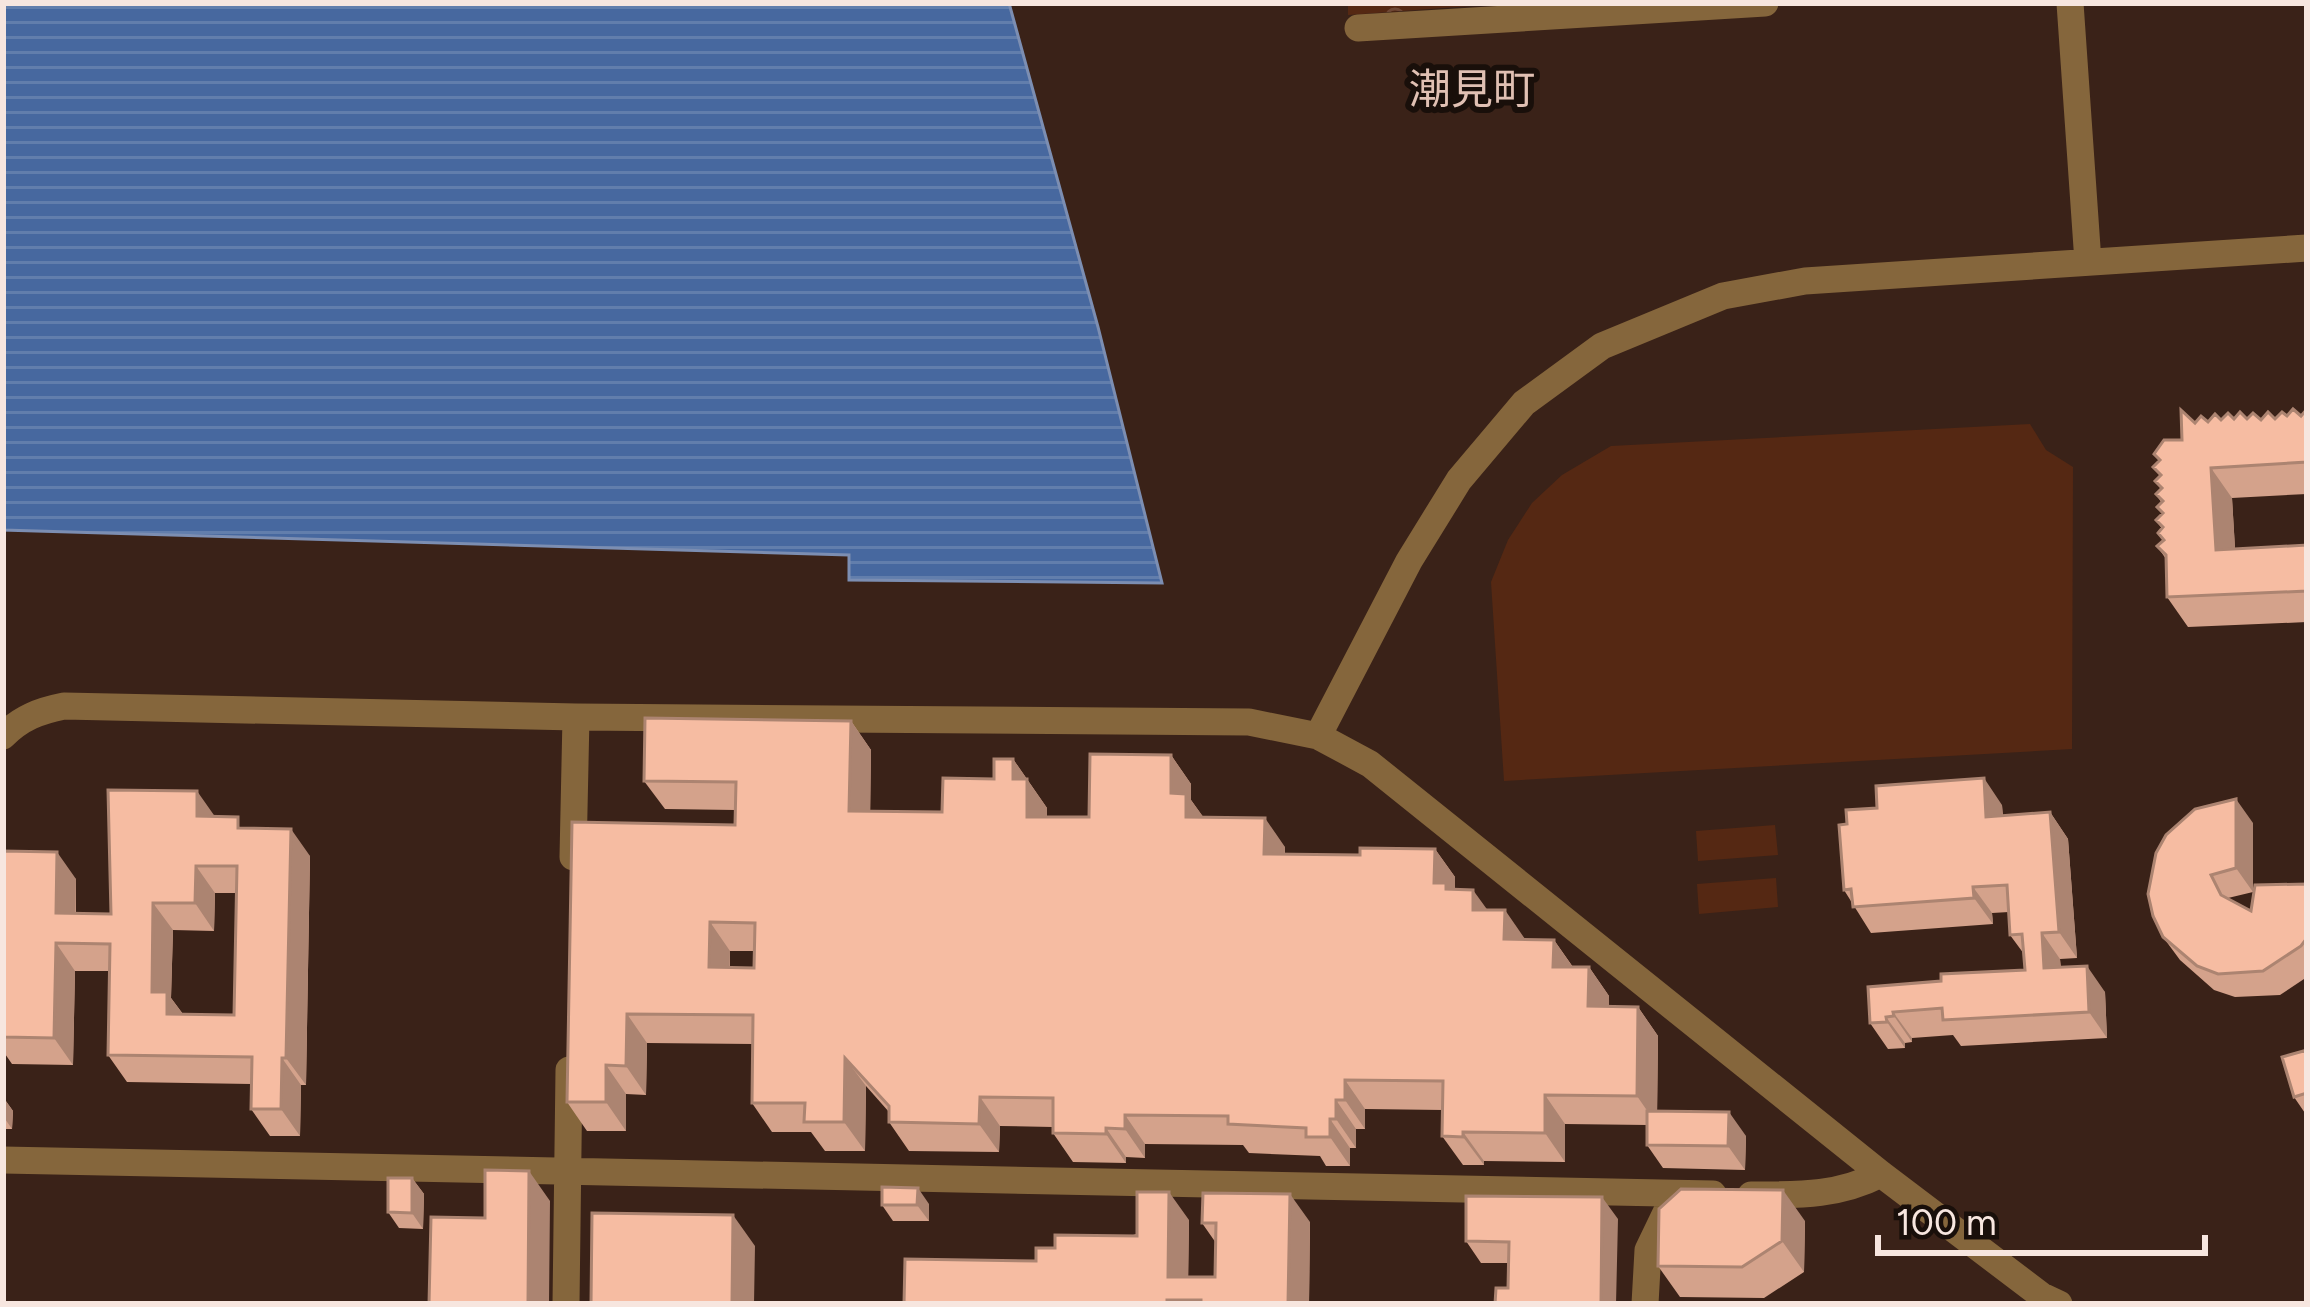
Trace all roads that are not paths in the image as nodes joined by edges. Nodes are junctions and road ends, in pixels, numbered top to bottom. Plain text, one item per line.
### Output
1 (1765, 3) edge
2 (2070, 3) edge
3 (1358, 28) dead end
4 (2307, 248) edge
5 (2088, 262) junction
6 (576, 718) junction
7 (3, 736) edge
8 (1318, 736) junction
9 (573, 879) edge
10 (570, 1040) edge
11 (3, 1160) edge
12 (567, 1170) junction
13 (1881, 1174) junction
14 (1675, 1194) junction
15 (566, 1304) edge
16 (1645, 1304) edge
17 (2059, 1304) edge

1 - 3 street
2 - 5 street
4 - 5 street
5 - 8 street
6 - 7 street
6 - 8 street
6 - 9 street
8 - 13 street
10 - 12 street
11 - 12 street
12 - 14 street
12 - 15 street
13 - 14 street
13 - 17 street
14 - 16 street

